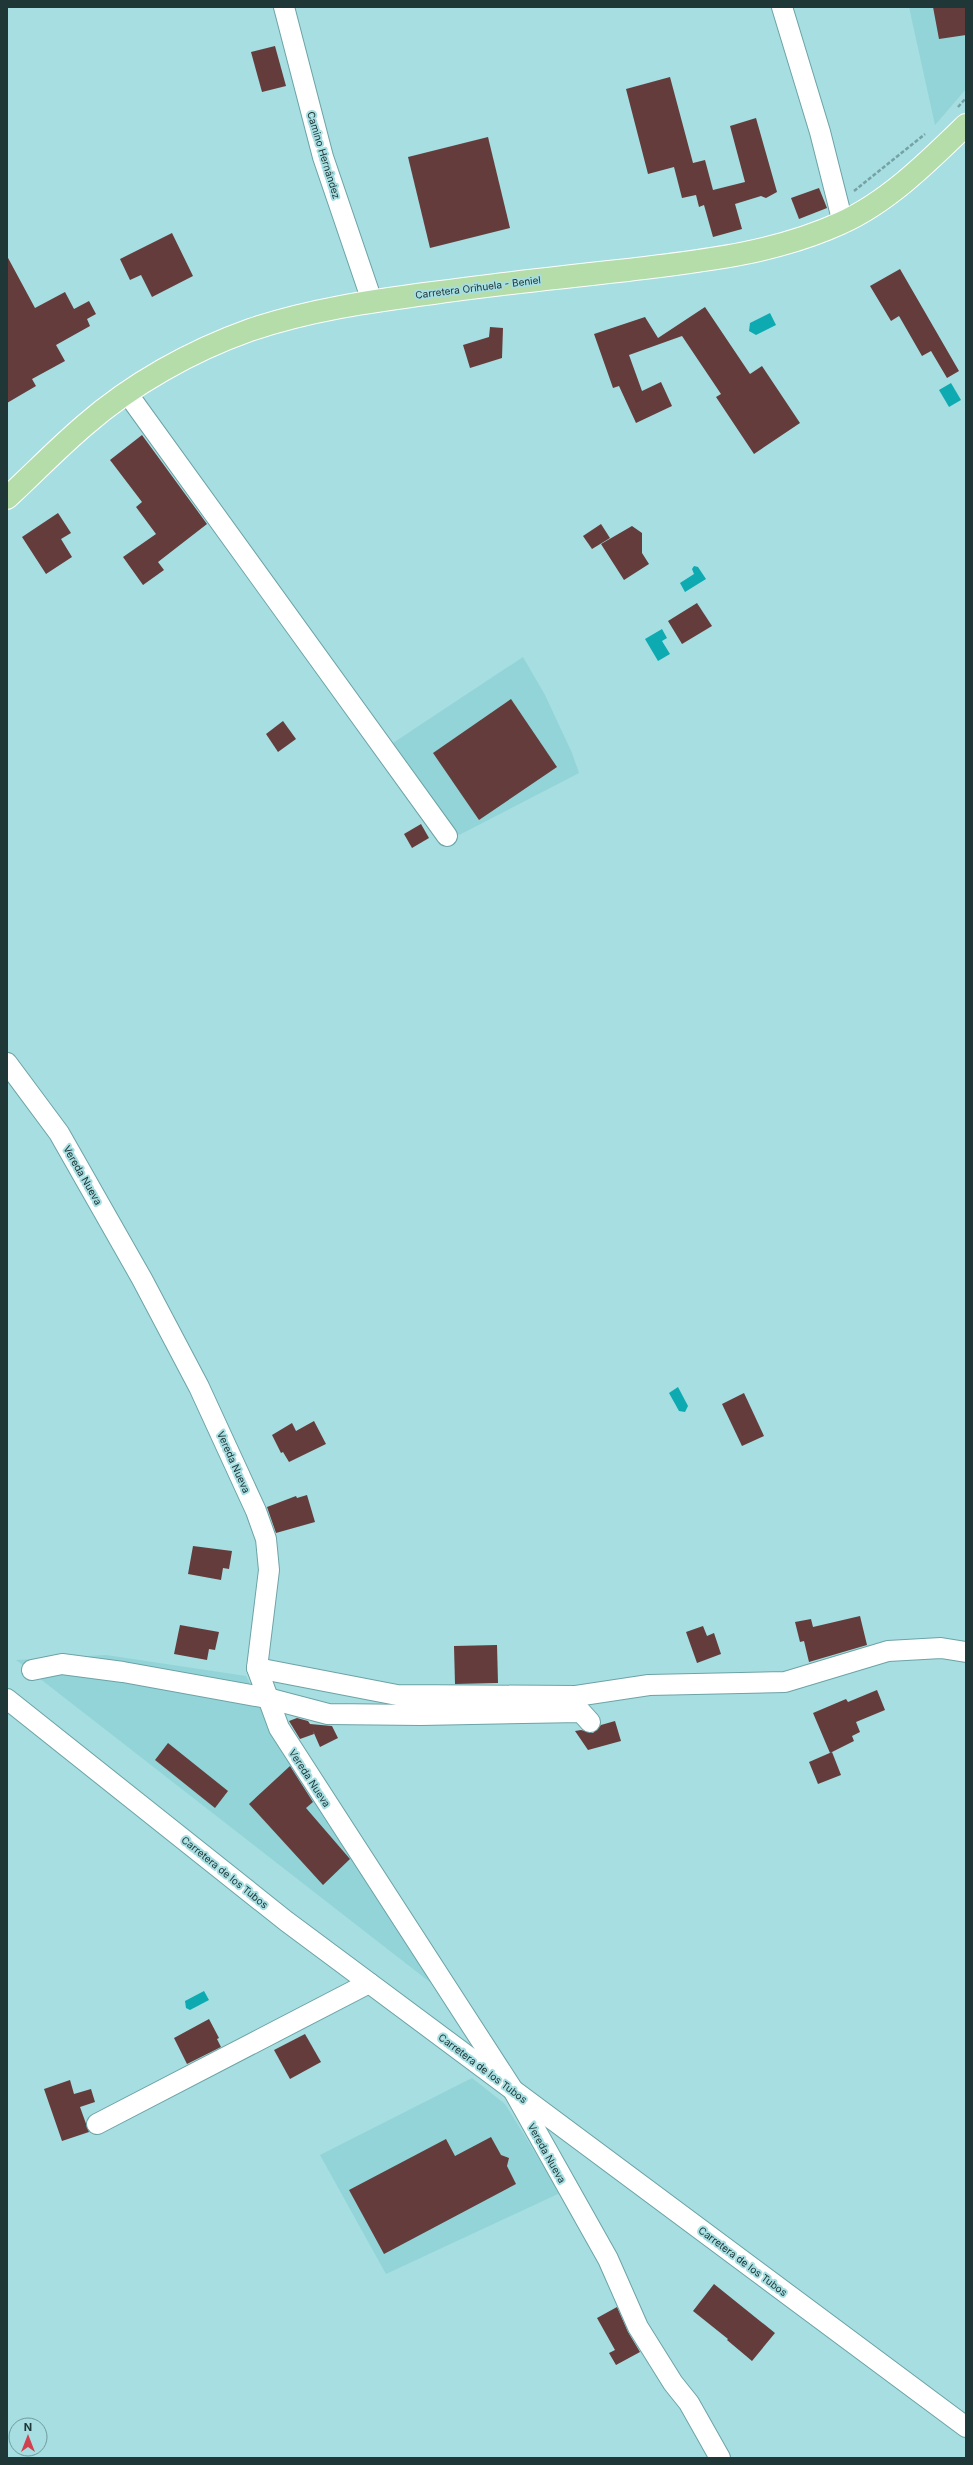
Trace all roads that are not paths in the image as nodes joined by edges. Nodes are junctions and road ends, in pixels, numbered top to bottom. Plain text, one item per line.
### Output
1 (284, 7) edge
2 (782, 7) edge
3 (966, 125) edge
4 (843, 222) junction
5 (372, 301) junction
6 (127, 393) junction
7 (7, 498) edge
8 (447, 836) dead end
9 (7, 1063) edge
10 (966, 1652) edge
11 (257, 1668) junction
12 (32, 1670) dead end
13 (267, 1698) junction
14 (7, 1700) edge
15 (590, 1722) dead end
16 (369, 1983) junction
17 (513, 2090) junction
18 (97, 2124) dead end
19 (966, 2427) edge
20 (720, 2458) edge

1 - 5 street, Camino Hernández
2 - 4 street
3 - 4 main road, Carretera Orihuela - Beniel
4 - 5 main road, Carretera Orihuela - Beniel
5 - 6 main road, Carretera Orihuela - Beniel
6 - 7 main road, Carretera Orihuela - Beniel
6 - 8 street
9 - 11 street, Vereda Nueva
10 - 11 street
11 - 13 street, Vereda Nueva
12 - 13 street
13 - 15 street
13 - 17 street, Vereda Nueva
14 - 16 street, Carretera de los Tubos
16 - 17 street, Carretera de los Tubos
16 - 18 street
17 - 19 street, Carretera de los Tubos
17 - 20 street, Vereda Nueva

